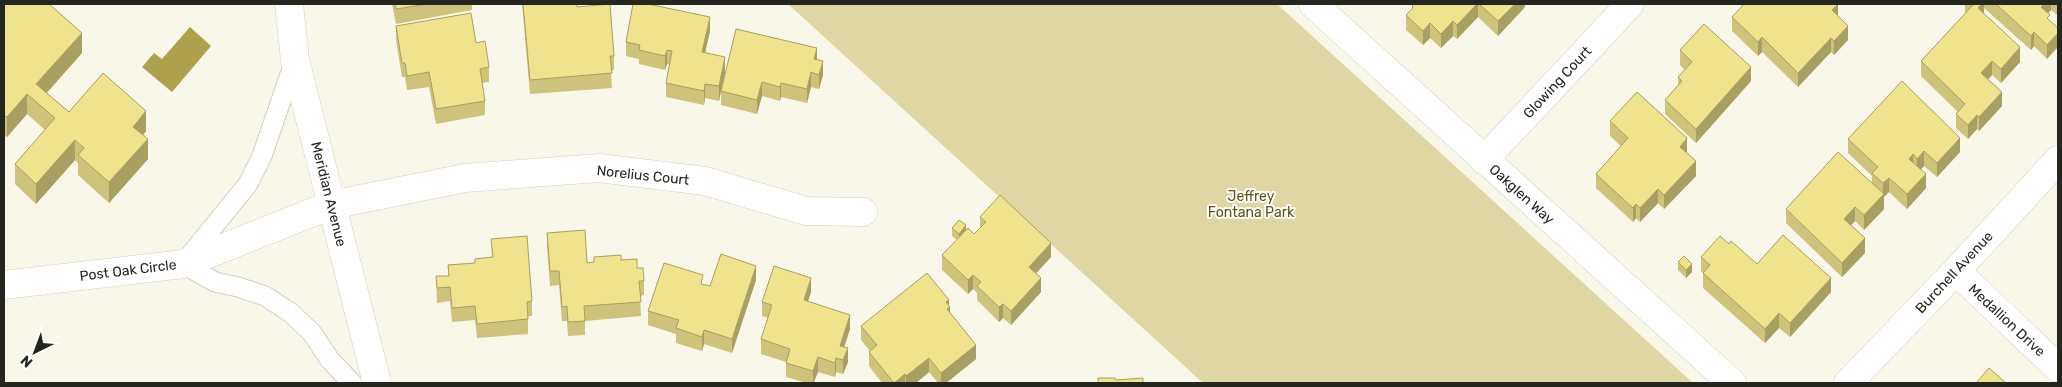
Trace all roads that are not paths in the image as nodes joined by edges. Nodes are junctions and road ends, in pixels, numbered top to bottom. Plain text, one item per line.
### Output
1 (289, 4) edge
2 (1313, 4) edge
3 (1630, 4) edge
4 (295, 60) junction
5 (1484, 160) junction
6 (2058, 160) edge
7 (331, 205) junction
8 (864, 212) dead end
9 (183, 264) junction
10 (1956, 272) junction
11 (4, 284) edge
12 (2058, 368) edge
13 (352, 383) edge
14 (377, 383) edge
15 (1732, 383) edge
16 (1848, 383) edge

1 - 4 street, Meridian Avenue
2 - 5 street, Oakglen Way
3 - 5 street, Glowing Court
4 - 7 street, Meridian Avenue
4 - 9 lane
5 - 15 street, Oakglen Way
6 - 10 street, Burchell Avenue
7 - 8 street, Norelius Court
7 - 9 street, Post Oak Circle
7 - 14 street, Meridian Avenue
9 - 11 street, Post Oak Circle
9 - 13 lane
10 - 12 street, Medallion Drive
10 - 16 street, Burchell Avenue

